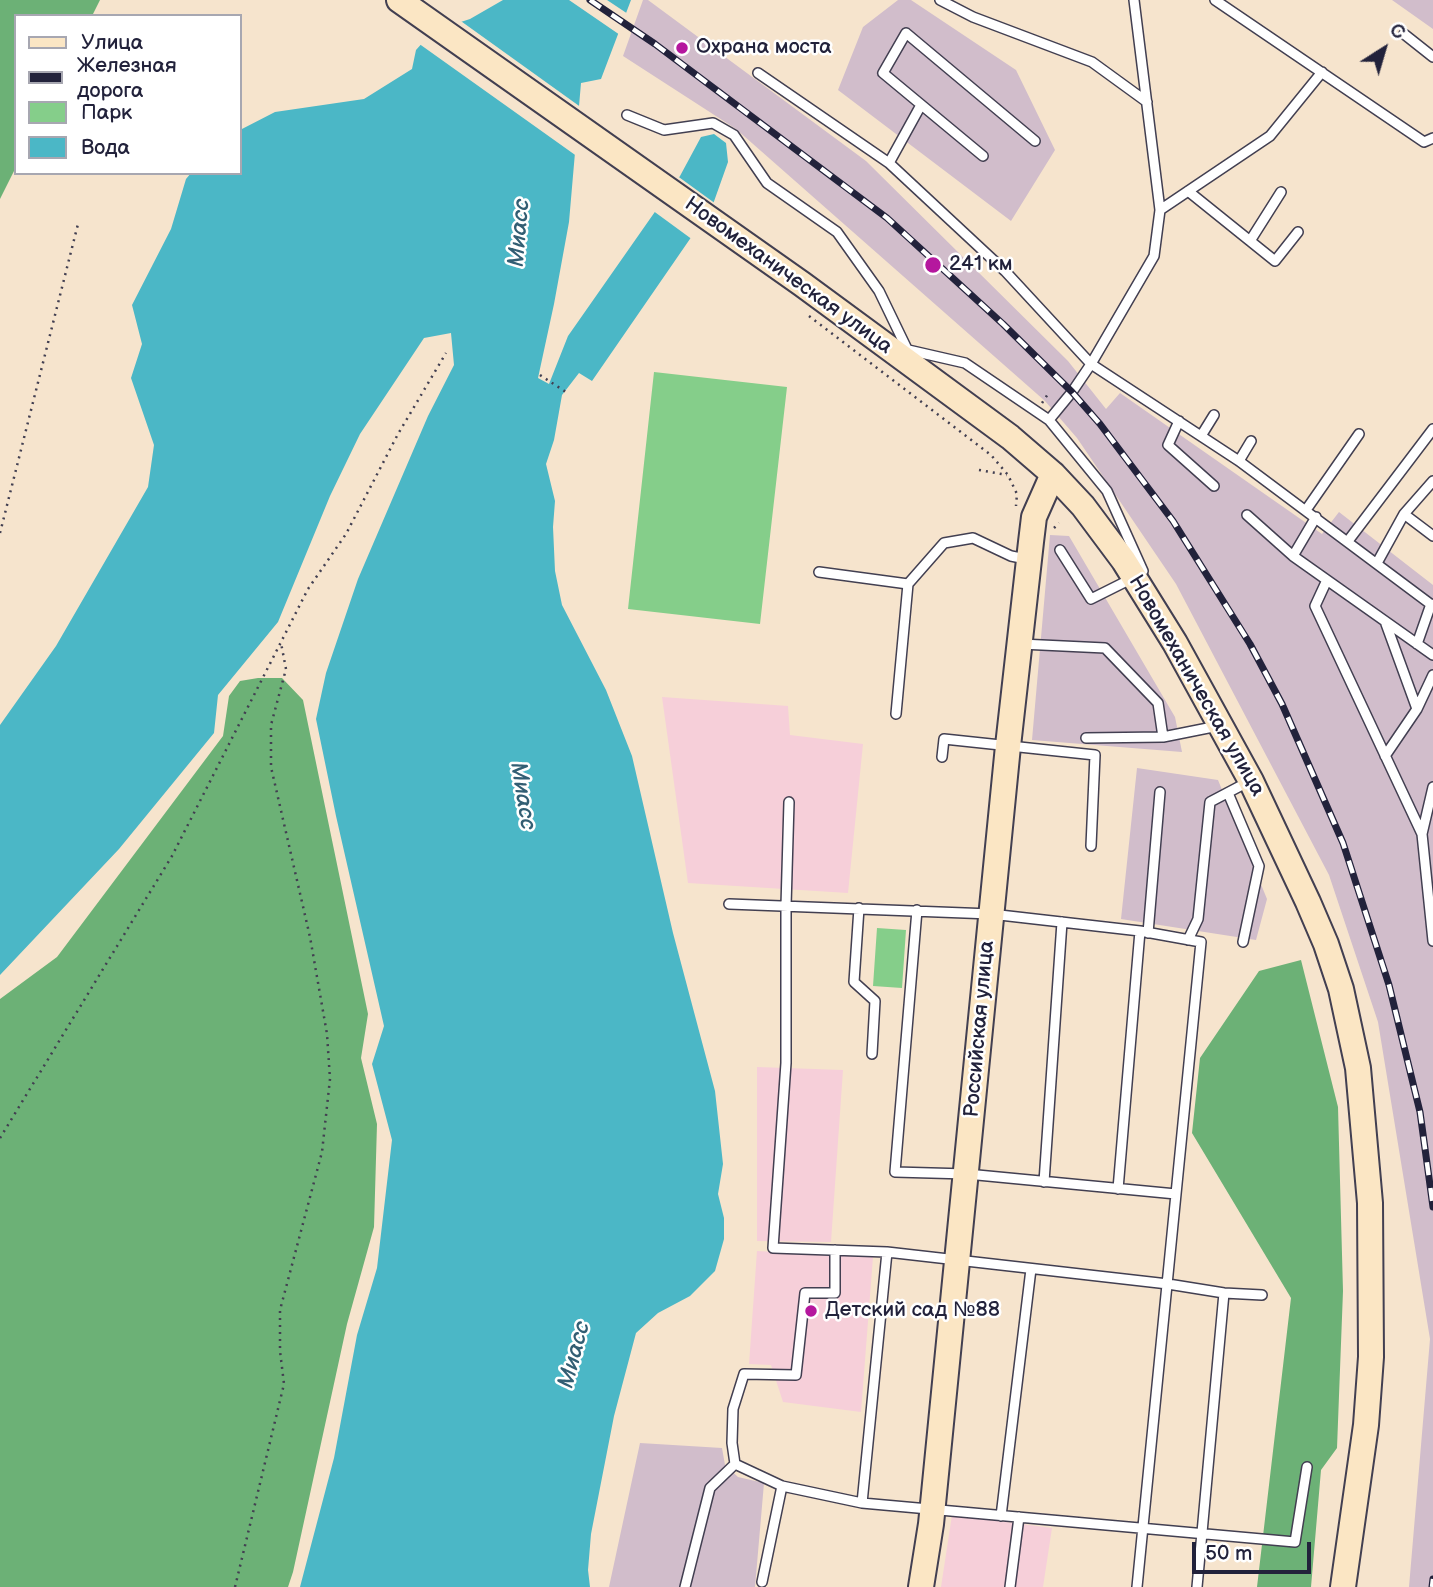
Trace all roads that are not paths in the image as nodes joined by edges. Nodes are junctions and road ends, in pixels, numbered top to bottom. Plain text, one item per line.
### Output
1 (399, 0) edge
2 (940, 0) edge
3 (1134, 0) edge
4 (1215, 0) edge
5 (1404, 34) dead end
6 (1433, 57) edge
7 (1322, 72) junction
8 (758, 73) dead end
9 (1147, 102) junction
10 (922, 105) junction
11 (627, 115) dead end
12 (1433, 138) edge
13 (1035, 141) dead end
14 (983, 156) dead end
15 (889, 163) junction
16 (1188, 191) junction
17 (1281, 192) dead end
18 (1160, 211) junction
19 (1298, 232) dead end
20 (1250, 241) junction
21 (883, 343) junction
22 (907, 349) junction
23 (1091, 364) junction
24 (1214, 415) dead end
25 (1049, 420) junction
26 (1179, 421) junction
27 (1433, 429) edge
28 (1359, 434) dead end
29 (1201, 436) junction
30 (1251, 441) dead end
31 (1239, 461) junction
32 (1053, 474) junction
33 (1433, 481) edge
34 (1214, 486) dead end
35 (1306, 510) junction
36 (1404, 514) junction
37 (1247, 515) dead end
38 (1317, 517) junction
39 (1433, 536) edge
40 (1348, 541) junction
41 (1060, 550) dead end
42 (1293, 556) junction
43 (1029, 560) junction
44 (1377, 563) junction
45 (819, 572) dead end
46 (1135, 577) junction
47 (1327, 580) junction
48 (908, 584) junction
49 (1432, 605) edge
50 (1386, 623) junction
51 (1175, 643) junction
52 (1020, 644) junction
53 (1417, 644) junction
54 (1433, 655) edge
55 (1433, 675) edge
56 (1417, 709) junction
57 (896, 714) dead end
58 (1223, 725) junction
59 (1163, 737) junction
60 (1086, 738) dead end
61 (1007, 746) junction
62 (942, 757) dead end
63 (1385, 757) junction
64 (1251, 780) junction
65 (1433, 786) edge
66 (1160, 792) dead end
67 (1228, 793) junction
68 (789, 802) dead end
69 (1422, 834) junction
70 (1091, 846) dead end
71 (729, 904) dead end
72 (786, 906) junction
73 (859, 908) junction
74 (917, 910) junction
75 (991, 914) junction
76 (1062, 922) junction
77 (1144, 932) junction
78 (1188, 940) junction
79 (1433, 941) edge
80 (1243, 942) dead end
81 (872, 1054) dead end
82 (967, 1174) junction
83 (1044, 1182) junction
84 (1118, 1189) junction
85 (1176, 1194) junction
86 (835, 1250) junction
87 (887, 1252) junction
88 (958, 1262) junction
89 (1031, 1269) junction
90 (1168, 1284) junction
91 (1224, 1293) junction
92 (1262, 1296) dead end
93 (735, 1464) junction
94 (1307, 1467) dead end
95 (782, 1486) junction
96 (862, 1503) junction
97 (933, 1510) junction
98 (1001, 1516) junction
99 (1019, 1517) junction
100 (1144, 1528) junction
101 (1203, 1534) junction
102 (761, 1582) dead end
103 (685, 1587) edge
104 (921, 1587) edge
105 (1010, 1587) edge
106 (1137, 1587) edge
107 (1197, 1587) edge
108 (1343, 1587) edge

1 - 21 main road, Новомеханическая улица
2 - 9 lane
3 - 9 lane
4 - 7 lane
5 - 6 lane
7 - 12 lane
7 - 16 lane
8 - 15 lane
9 - 18 lane
10 - 13 lane
10 - 14 lane
10 - 15 lane
11 - 22 lane
15 - 23 lane
16 - 18 lane
16 - 20 lane
17 - 20 lane
18 - 23 lane
19 - 20 lane
21 - 22 lane
21 - 32 main road, Новомеханическая улица
22 - 25 lane
23 - 25 lane
23 - 26 lane
24 - 29 lane
25 - 51 lane
26 - 29 lane
26 - 34 lane
27 - 40 lane
28 - 35 lane
29 - 31 lane
30 - 31 lane
31 - 35 lane
32 - 43 main road, Российская улица
32 - 46 main road, Новомеханическая улица
33 - 36 lane
35 - 38 lane
36 - 39 lane
36 - 44 lane
37 - 42 lane
38 - 40 lane
38 - 42 lane
40 - 44 lane
41 - 46 lane
42 - 47 lane
43 - 48 lane
43 - 52 main road, Российская улица
44 - 49 lane
45 - 48 lane
46 - 51 main road, Новомеханическая улица
47 - 50 lane
47 - 63 lane
48 - 57 lane
49 - 53 lane
50 - 53 lane
50 - 56 lane
51 - 58 main road, Новомеханическая улица
52 - 59 lane
52 - 61 main road, Российская улица
53 - 54 lane
55 - 56 lane
56 - 63 lane
58 - 59 lane
58 - 64 main road, Новомеханическая улица
59 - 60 lane
61 - 62 lane
61 - 70 lane
61 - 75 main road, Российская улица
63 - 69 lane
64 - 67 lane
64 - 108 main road, Новомеханическая улица
65 - 69 lane
66 - 77 lane
67 - 78 lane
67 - 80 lane
68 - 72 lane
69 - 79 lane
71 - 72 lane
72 - 73 lane
72 - 86 lane
73 - 74 lane
73 - 81 lane
74 - 75 lane
74 - 82 lane
75 - 76 lane
75 - 82 main road, Российская улица
76 - 77 lane
76 - 83 lane
77 - 78 lane
77 - 84 lane
78 - 85 lane
82 - 83 lane
82 - 88 main road, Российская улица
83 - 84 lane
84 - 85 lane
85 - 90 lane
86 - 87 lane
86 - 93 lane
87 - 88 lane
87 - 96 lane
88 - 89 lane
88 - 97 main road, Российская улица
89 - 90 lane
89 - 98 lane
90 - 91 lane
90 - 100 lane
91 - 92 lane
91 - 101 lane
93 - 95 lane
93 - 103 lane
94 - 101 lane
95 - 96 lane
95 - 102 lane
96 - 97 lane
97 - 98 lane
97 - 104 main road, Российская улица
98 - 99 lane
99 - 100 lane
99 - 105 lane
100 - 101 lane
100 - 106 lane
101 - 107 lane

